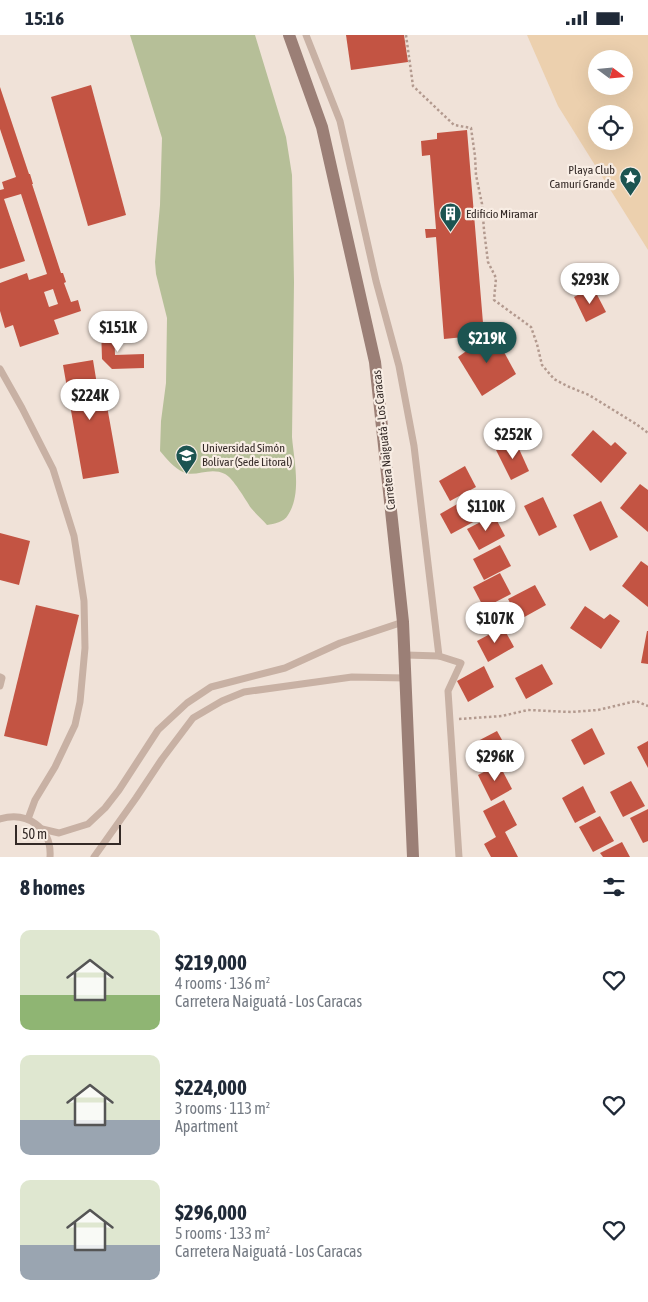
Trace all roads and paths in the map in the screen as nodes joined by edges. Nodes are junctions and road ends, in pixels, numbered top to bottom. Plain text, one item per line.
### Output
1 (288, 35) edge
2 (306, 35) edge
3 (406, 35) edge
4 (0, 369) edge
5 (648, 433) edge
6 (403, 622) junction
7 (406, 655) junction
8 (439, 656) junction
9 (0, 677) edge
10 (406, 678) junction
11 (0, 686) edge
12 (648, 705) edge
13 (450, 720) junction
14 (0, 819) edge
15 (28, 819) junction
16 (42, 829) junction
17 (50, 857) edge
18 (94, 857) edge
19 (413, 857) edge
20 (459, 857) edge

1 - 6 main road, Carretera Naiguatá - Los Caracas
2 - 8 lane
3 - 5 path
4 - 15 lane
6 - 7 main road, Carretera Naiguatá - Los Caracas
6 - 16 lane
7 - 8 lane
7 - 10 main road, Carretera Naiguatá - Los Caracas
8 - 13 lane
9 - 11 lane
10 - 18 lane
10 - 19 main road, Carretera Naiguatá - Los Caracas
12 - 13 path
13 - 20 lane
14 - 15 lane
15 - 16 lane
16 - 17 lane

